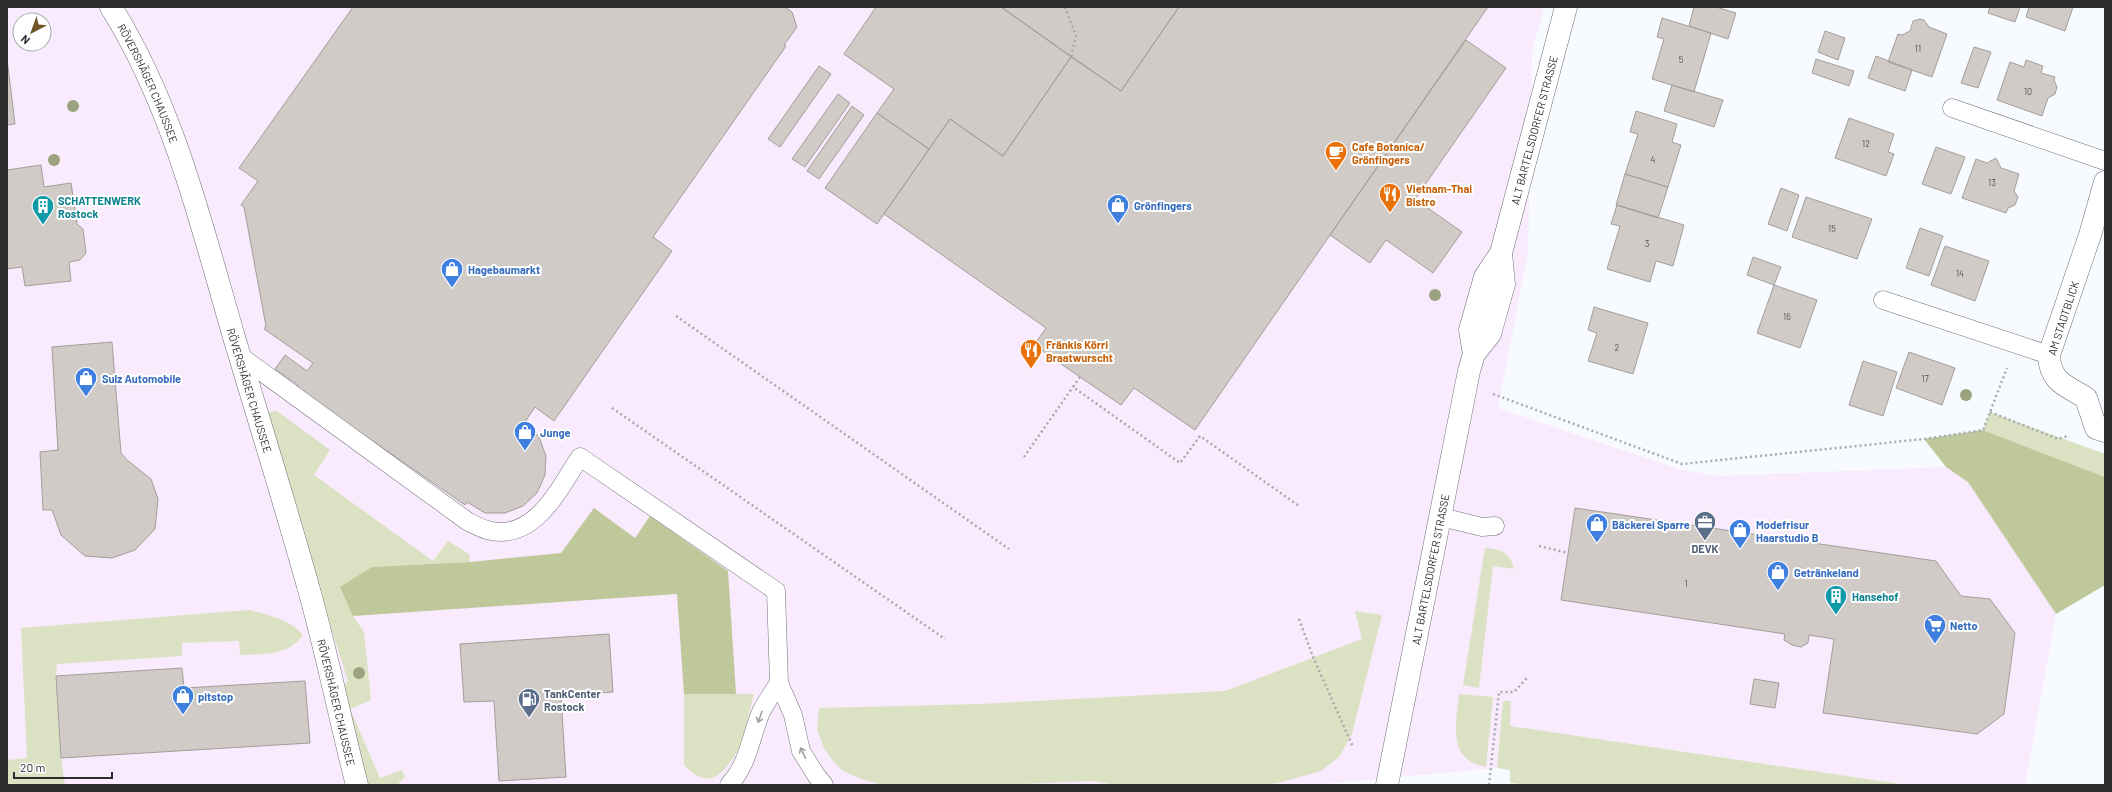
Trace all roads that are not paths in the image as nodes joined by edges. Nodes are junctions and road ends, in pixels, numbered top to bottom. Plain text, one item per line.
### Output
1 (111, 7) edge
2 (1566, 7) edge
3 (1952, 108) dead end
4 (2105, 161) edge
5 (2105, 182) edge
6 (2097, 238) edge
7 (1883, 300) dead end
8 (2049, 355) junction
9 (240, 356) junction
10 (2100, 429) edge
11 (1441, 517) junction
12 (1495, 526) dead end
13 (779, 683) junction
14 (357, 785) edge
15 (729, 785) edge
16 (824, 785) edge
17 (1387, 785) edge

1 - 9 street, RÖVERSHÄGER CHAUSSEE
2 - 11 street, ALT BARTELSDORFER STRASSE
3 - 4 lane
5 - 6 street, AM STADTBLICK
6 - 8 street, AM STADTBLICK
7 - 8 lane
8 - 10 street, AM STADTBLICK
9 - 13 lane
9 - 14 street, RÖVERSHÄGER CHAUSSEE
11 - 12 lane
11 - 17 street, ALT BARTELSDORFER STRASSE
13 -> 15 lane
16 -> 13 lane

